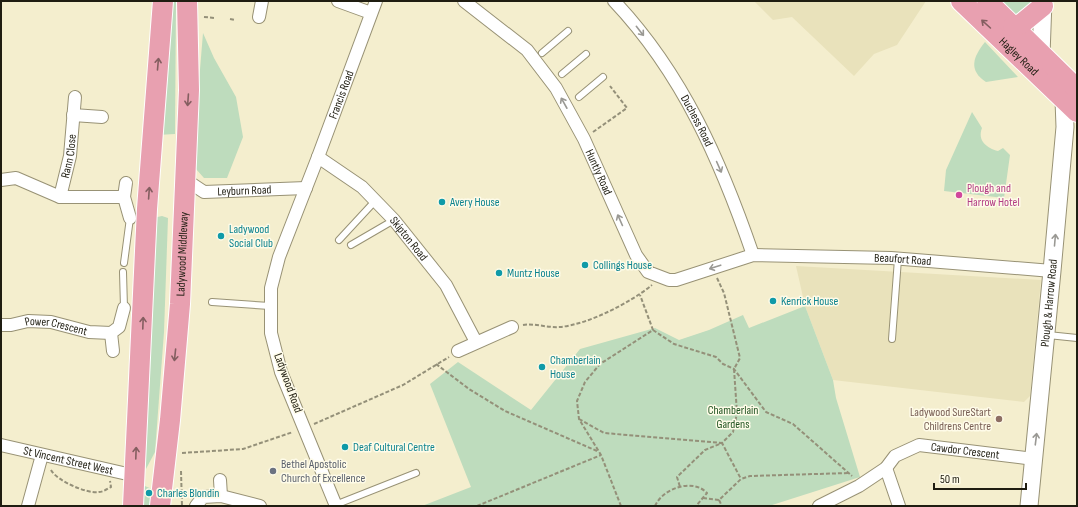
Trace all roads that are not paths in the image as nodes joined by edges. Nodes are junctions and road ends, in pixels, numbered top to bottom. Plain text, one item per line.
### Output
1 (163, 1) edge
2 (187, 1) edge
3 (262, 1) edge
4 (338, 1) edge
5 (376, 1) edge
6 (464, 1) edge
7 (614, 1) edge
8 (960, 1) edge
9 (987, 1) edge
10 (1043, 4) edge
11 (371, 13) junction
12 (259, 17) dead end
13 (1013, 26) junction
14 (568, 31) dead end
15 (542, 53) dead end
16 (586, 54) dead end
17 (1041, 55) junction
18 (562, 74) dead end
19 (603, 77) dead end
20 (1071, 95) edge
21 (75, 97) dead end
22 (580, 97) dead end
23 (73, 115) junction
24 (102, 117) dead end
25 (318, 157) junction
26 (1, 180) edge
27 (186, 180) junction
28 (126, 183) dead end
29 (306, 188) junction
30 (60, 197) junction
31 (124, 197) junction
32 (376, 200) junction
33 (130, 218) joint
34 (394, 220) junction
35 (339, 240) dead end
36 (351, 245) dead end
37 (752, 255) junction
38 (898, 259) junction
39 (124, 263) dead end
40 (1052, 271) junction
41 (123, 272) dead end
42 (212, 302) dead end
43 (270, 306) junction
44 (124, 308) joint
45 (1, 325) edge
46 (512, 327) road end
47 (111, 333) junction
48 (1046, 335) junction
49 (1077, 338) edge
50 (892, 339) dead end
51 (476, 342) junction
52 (458, 351) road end
53 (113, 352) dead end
54 (1, 445) edge
55 (42, 455) junction
56 (1034, 459) junction
57 (886, 468) junction
58 (173, 471) junction
59 (416, 473) dead end
60 (136, 476) junction
61 (220, 480) dead end
62 (221, 496) junction
63 (28, 506) edge
64 (133, 506) edge
65 (160, 506) edge
66 (196, 506) edge
67 (260, 506) edge
68 (335, 506) edge
69 (819, 506) edge
70 (899, 506) edge
71 (1029, 506) edge

60 -> 1 highway
2 -> 27 highway, Ladywood Middleway
3 - 12 street
4 - 11 street
5 - 11 street, Francis Road
37 -> 6 street, Huntly Road
7 -> 37 street, Duchess Road
20 -> 8 highway, Hagley Road
9 - 13 highway, Hagley Road
10 - 13 highway
10 - 17 main road
11 - 25 street, Francis Road
13 - 17 highway, Hagley Road
14 - 15 lane
16 - 18 lane
17 - 20 highway, Hagley Road
19 - 22 lane
40 -> 20 main road, Plough & Harrow Road
21 - 23 street, Rann Close
23 - 24 street
23 - 30 street, Rann Close
25 - 29 street, Francis Road
25 - 32 street, Skipton Road
26 - 30 street, Rann Close
27 - 29 street, Leyburn Road
27 -> 58 highway, Ladywood Middleway
28 - 31 street
29 - 43 street, Ladywood Road
30 - 31 street, Rann Close
31 - 33 street
32 - 34 street, Skipton Road
32 - 35 lane
33 - 39 lane
34 - 36 lane
34 - 51 street, Skipton Road
37 - 38 street, Beaufort Road
38 - 40 street, Beaufort Road
38 - 50 lane
40 - 48 main road, Plough & Harrow Road
41 - 44 lane
42 - 43 lane
43 - 68 street, Ladywood Road
44 - 47 street
45 - 47 street, Power Crescent
46 - 51 street
47 - 53 street
48 - 49 lane
56 -> 48 main road, Plough & Harrow Road
51 - 52 street
54 - 55 street, St Vincent Street West
55 - 60 street, St Vincent Street West
55 - 63 street
56 - 57 street, Cawdor Crescent
56 - 71 main road, Plough & Harrow Road
57 - 69 street, Cawdor Crescent
57 - 70 street
58 - 60 highway
58 - 65 highway, Ladywood Middleway
59 - 68 lane
60 - 64 highway
61 - 62 street
62 - 66 street
62 - 67 street

